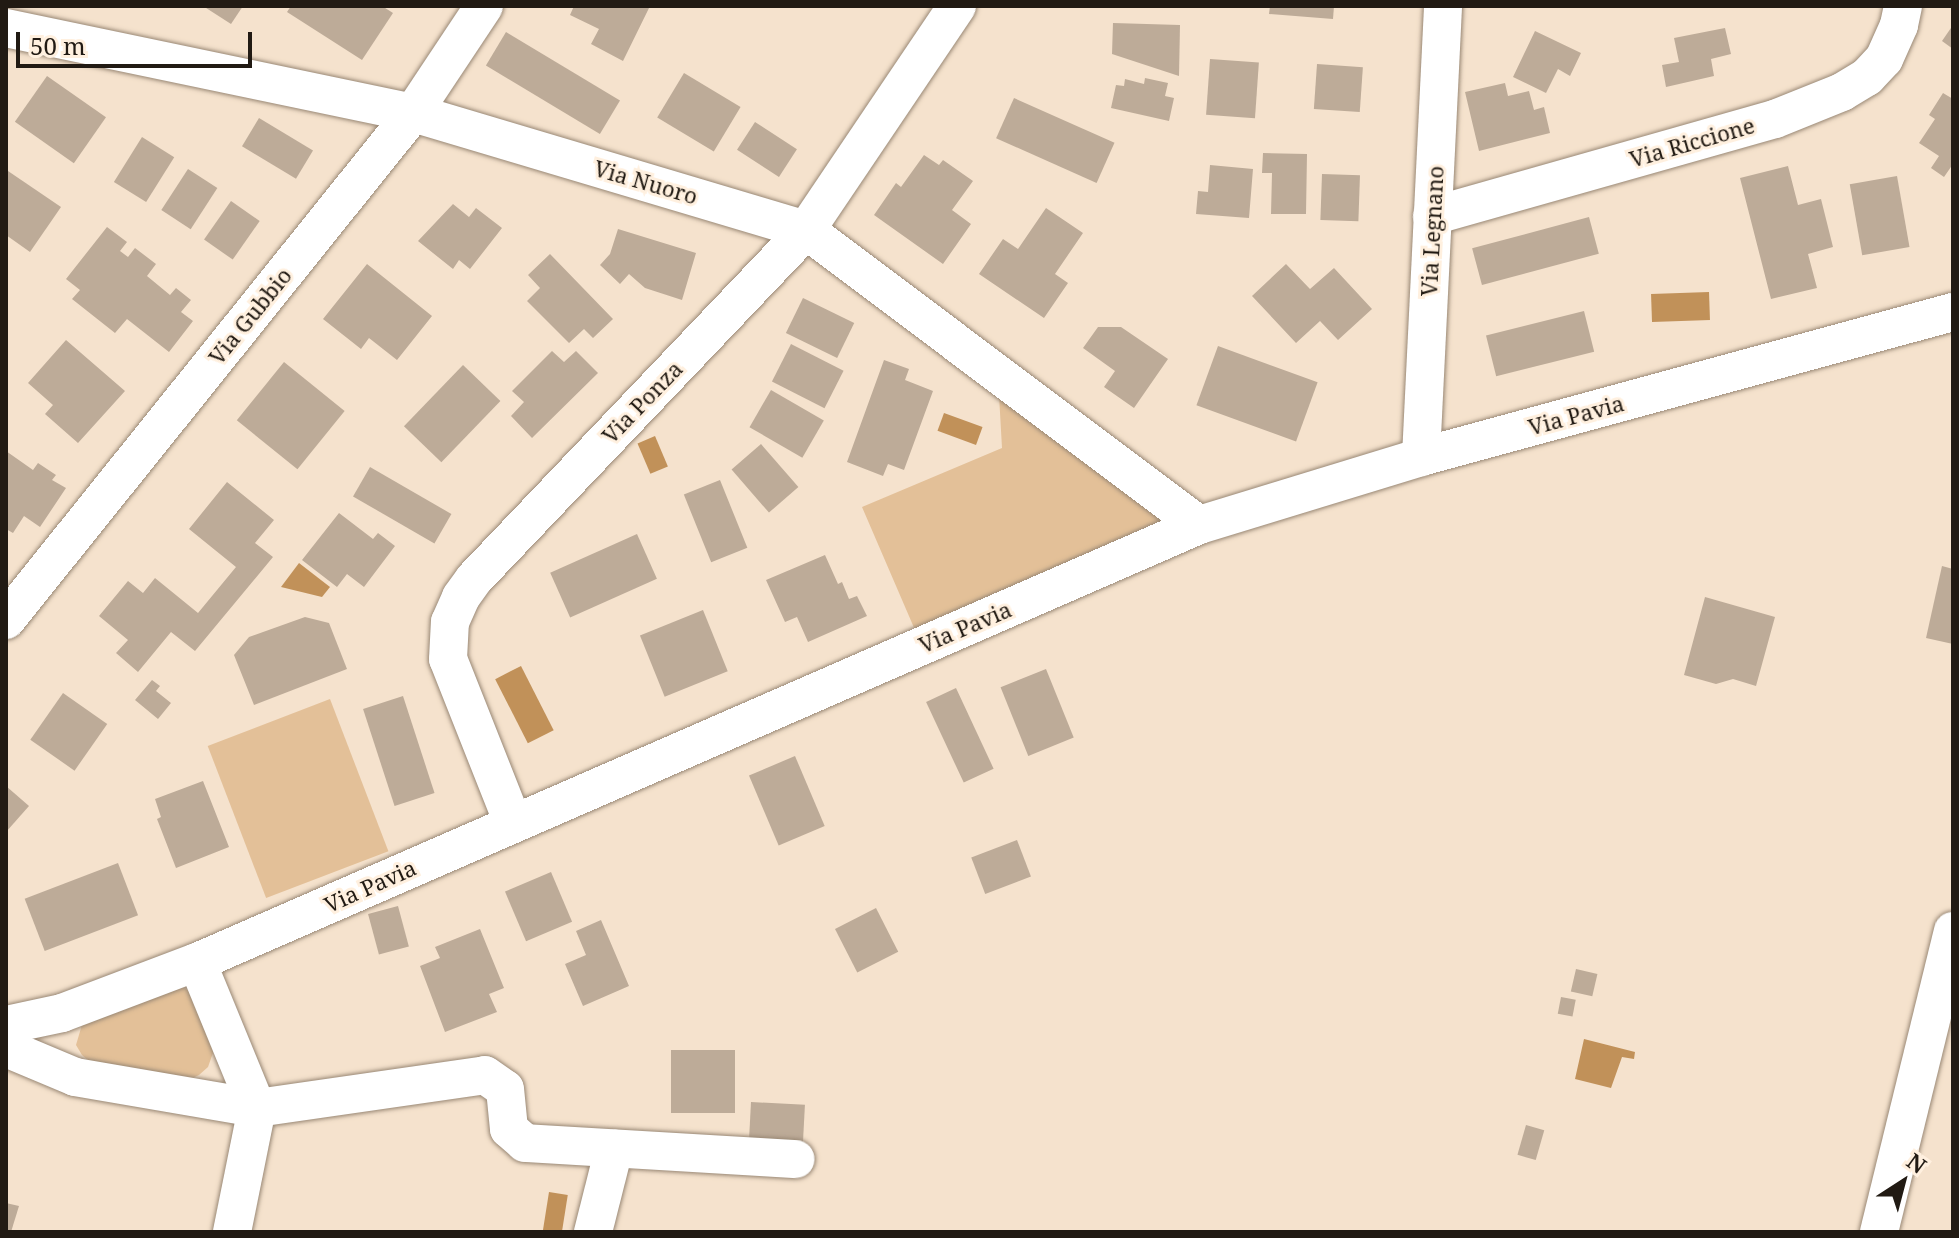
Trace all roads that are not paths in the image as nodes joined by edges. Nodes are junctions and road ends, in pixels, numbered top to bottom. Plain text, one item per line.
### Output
1 (484, 6) edge
2 (957, 6) edge
3 (1443, 6) edge
4 (1903, 6) edge
5 (6, 28) edge
6 (413, 113) junction
7 (1432, 216) junction
8 (806, 230) junction
9 (1953, 312) edge
10 (1421, 457) junction
11 (1199, 525) junction
12 (6, 620) edge
13 (513, 823) junction
14 (1953, 931) edge
15 (197, 962) junction
16 (6, 1025) edge
17 (6, 1048) edge
18 (257, 1108) junction
19 (614, 1149) junction
20 (796, 1159) dead end
21 (232, 1232) edge
22 (593, 1232) edge
23 (1879, 1232) edge

1 - 6 street, Via Gubbio
2 - 8 street, Via Ponza
3 - 7 street, Via Legnano
4 - 7 street, Via Riccione
5 - 6 street, Via Nuoro
6 - 8 street, Via Nuoro
6 - 12 street, Via Gubbio
7 - 10 street, Via Legnano
8 - 11 street, Via Nuoro
8 - 13 street, Via Ponza
9 - 10 street, Via Pavia
10 - 11 street, Via Pavia
11 - 13 street, Via Pavia
13 - 15 street, Via Pavia
14 - 23 street
15 - 16 street, Via Pavia
15 - 18 street
17 - 18 street
18 - 19 street
18 - 21 street
19 - 20 street
19 - 22 street

